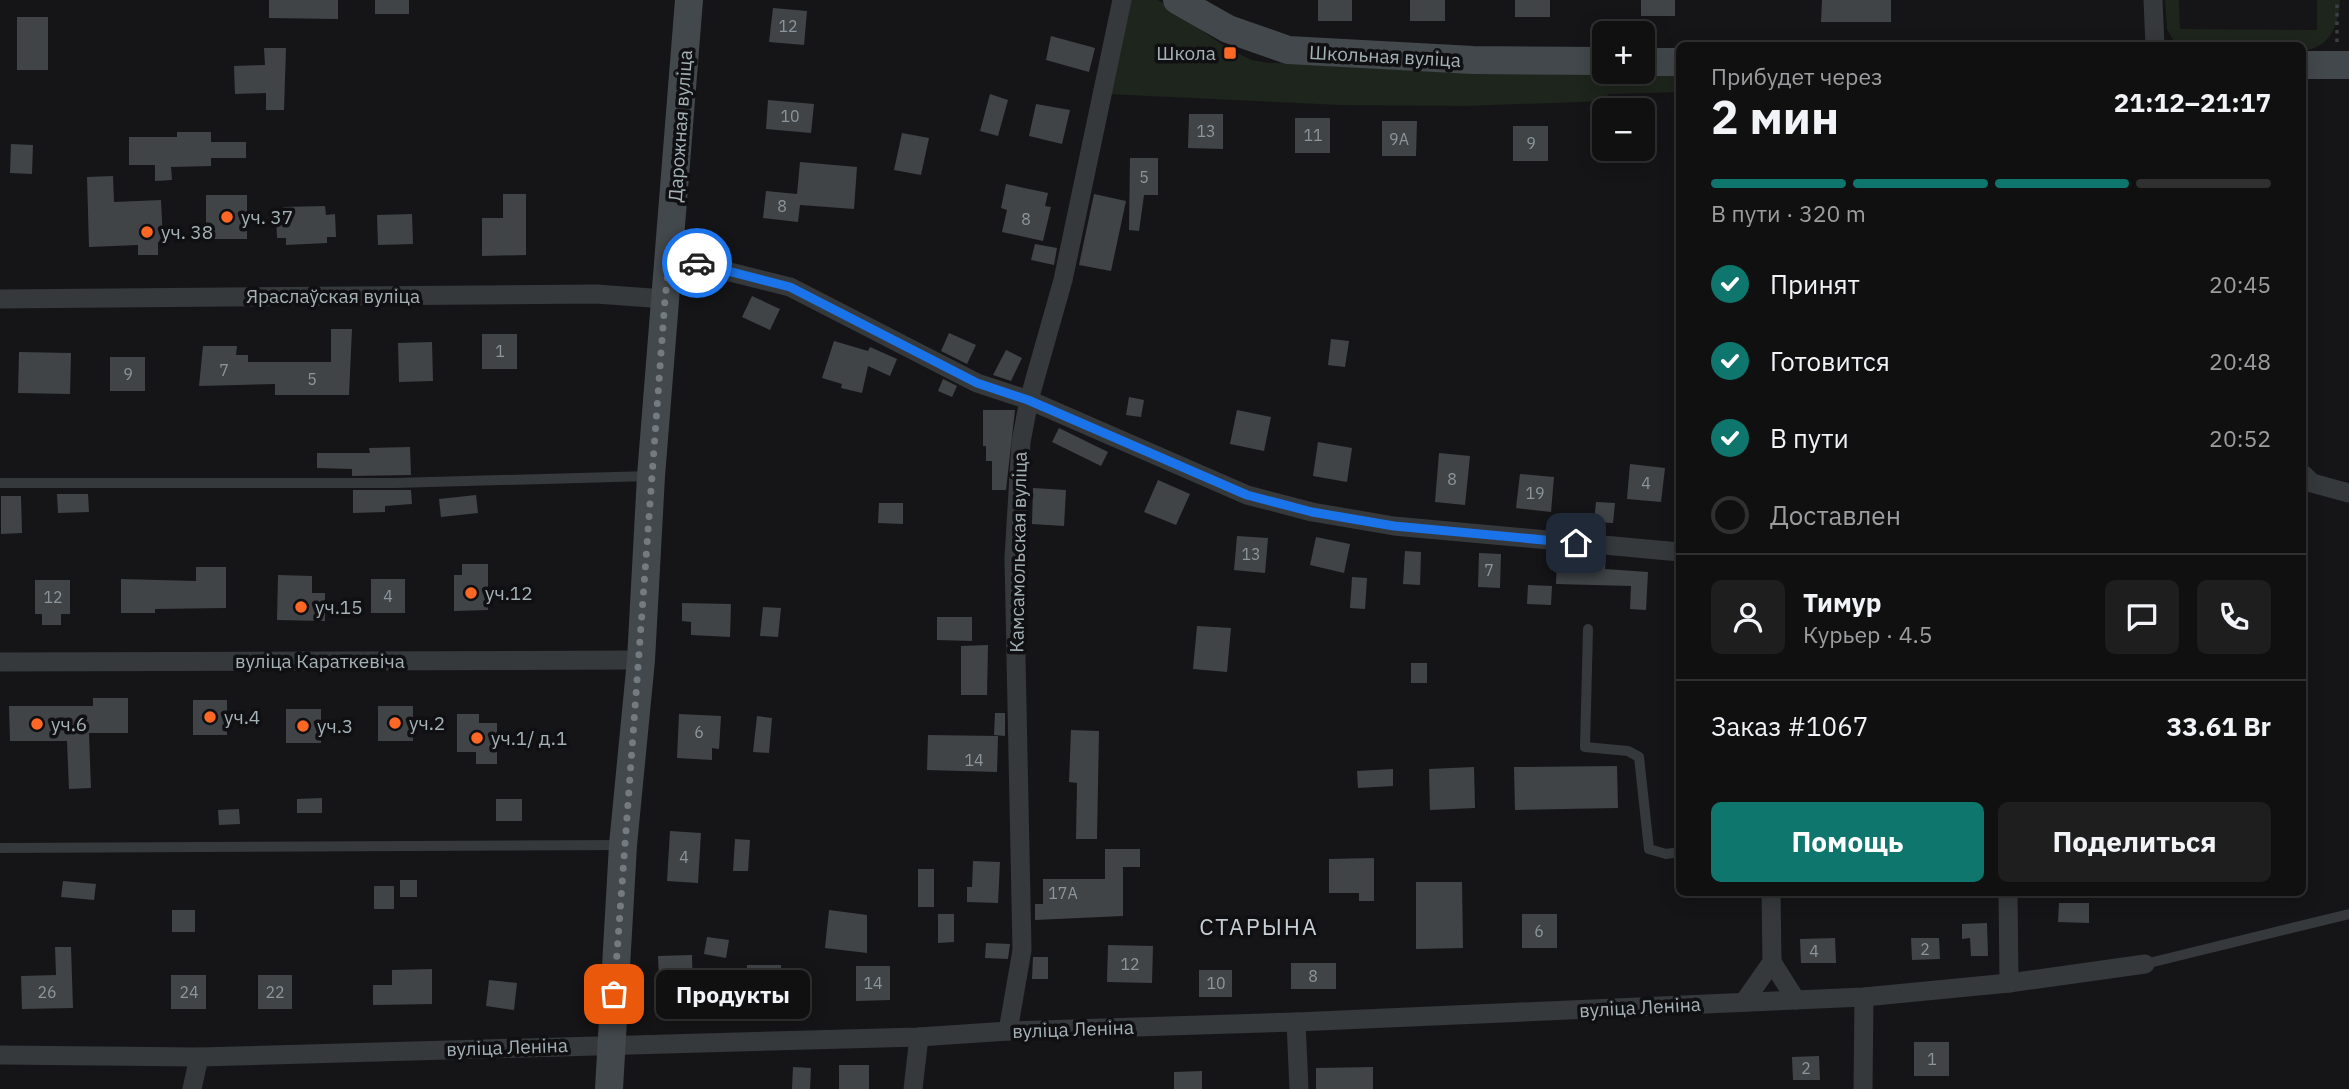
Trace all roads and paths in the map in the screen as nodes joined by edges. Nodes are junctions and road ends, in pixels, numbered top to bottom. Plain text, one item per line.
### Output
1 (689, 0) edge
2 (1122, 0) edge
3 (1177, 0) edge
4 (2153, 0) edge
5 (2337, 0) edge
6 (2155, 42) edge
7 (1592, 61) edge
8 (1655, 61) edge
9 (1676, 62) edge
10 (2306, 65) edge
11 (2343, 65) edge
12 (670, 257) junction
13 (0, 299) edge
14 (665, 299) junction
15 (1028, 400) junction
16 (651, 476) junction
17 (2306, 477) edge
18 (0, 483) edge
19 (2349, 493) edge
20 (1676, 552) edge
21 (1588, 629) dead end
22 (641, 660) junction
23 (0, 662) edge
24 (623, 845) junction
25 (0, 848) edge
26 (1676, 853) edge
27 (1771, 896) edge
28 (2008, 896) edge
29 (2349, 915) edge
30 (1772, 962) junction
31 (2145, 964) joint
32 (2009, 983) junction
33 (1864, 997) junction
34 (1796, 1000) junction
35 (1744, 1002) junction
36 (1296, 1022) junction
37 (1008, 1031) junction
38 (919, 1037) junction
39 (611, 1043) junction
40 (0, 1055) edge
41 (198, 1057) junction
42 (192, 1089) edge
43 (609, 1089) edge
44 (913, 1089) edge
45 (1299, 1089) edge
46 (1863, 1089) edge

1 - 12 main road, Дарожная вуліца
2 - 15 street, Камсамольская вуліца
3 - 7 main road, Школьная вуліца
4 - 6 street
5 - 11 path
8 - 9 main road
10 - 11 main road
12 - 14 main road, Дарожная вуліца
12 - 15 street
13 - 14 street, Яраслаўская вуліца
14 - 16 main road, Дарожная вуліца
15 - 20 street
15 - 37 street, Камсамольская вуліца
16 - 18 lane
16 - 22 main road, Дарожная вуліца
17 - 19 street
21 - 26 lane
22 - 23 street, вуліца Караткевіча
22 - 24 main road, Дарожная вуліца
24 - 25 lane
24 - 39 main road, Дарожная вуліца
27 - 30 street
28 - 32 street
29 - 31 lane
30 - 34 street
30 - 35 street
31 - 32 street, вуліца Леніна
32 - 33 street, вуліца Леніна
33 - 34 street, вуліца Леніна
33 - 46 street
34 - 35 street, вуліца Леніна
35 - 36 street, вуліца Леніна
36 - 37 street, вуліца Леніна
36 - 45 street
37 - 38 street, вуліца Леніна
38 - 39 street, вуліца Леніна
38 - 44 street
39 - 41 street, вуліца Леніна
39 - 43 main road, Дарожная вуліца
40 - 41 street, вуліца Леніна
41 - 42 street

